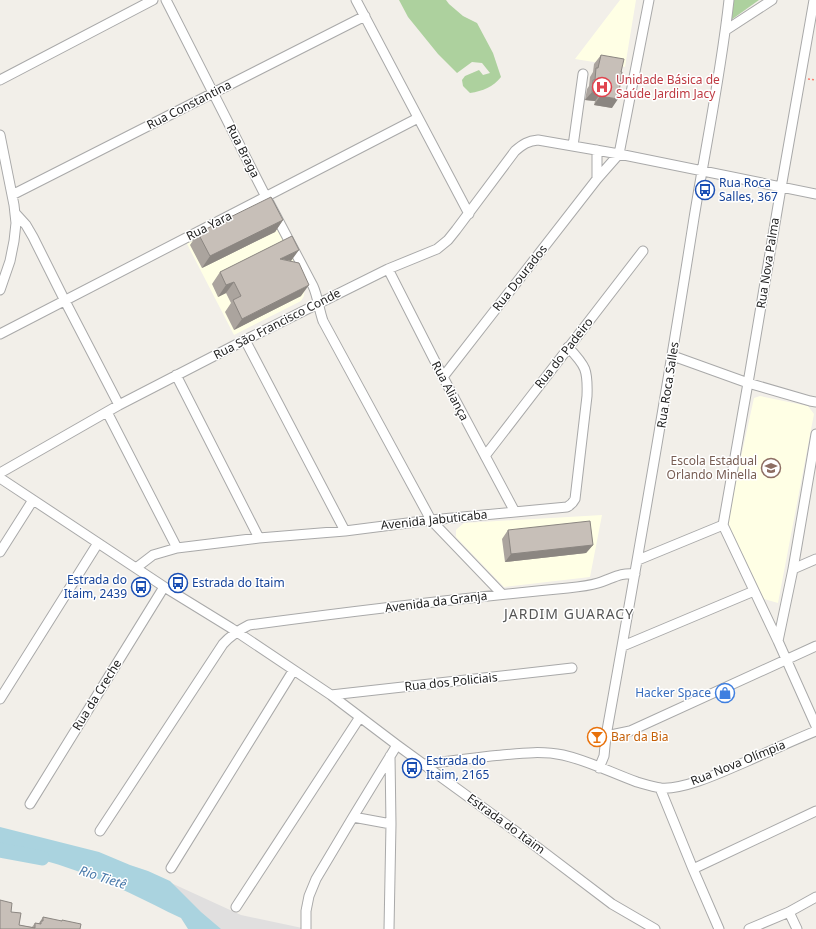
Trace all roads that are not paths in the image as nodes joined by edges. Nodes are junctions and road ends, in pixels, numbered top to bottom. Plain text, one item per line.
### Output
1 (153, 0) edge
2 (166, 0) edge
3 (356, 0) edge
4 (648, 0) edge
5 (729, 0) edge
6 (772, 0) edge
7 (814, 0) edge
8 (365, 16) junction
9 (726, 30) junction
10 (583, 74) dead end
11 (0, 80) edge
12 (214, 93) junction
13 (418, 118) junction
14 (0, 135) edge
15 (573, 146) junction
16 (598, 150) junction
17 (619, 154) junction
18 (702, 172) junction
19 (597, 179) junction
20 (781, 188) junction
21 (816, 194) edge
22 (12, 195) junction
23 (266, 197) junction
24 (16, 214) junction
25 (469, 214) junction
26 (643, 251) dead end
27 (388, 269) junction
28 (0, 290) edge
29 (65, 301) junction
30 (318, 303) junction
31 (0, 334) edge
32 (246, 340) junction
33 (568, 347) junction
34 (672, 356) junction
35 (176, 375) junction
36 (443, 377) junction
37 (748, 383) junction
38 (816, 402) edge
39 (119, 405) junction
40 (107, 412) junction
41 (816, 434) edge
42 (485, 456) junction
43 (0, 473) edge
44 (0, 478) edge
45 (812, 482) edge
46 (33, 500) junction
47 (515, 512) junction
48 (431, 520) junction
49 (723, 524) junction
50 (345, 530) junction
51 (259, 538) junction
52 (98, 543) junction
53 (177, 548) junction
54 (0, 552) edge
55 (816, 559) edge
56 (638, 560) junction
57 (136, 568) junction
58 (794, 569) junction
59 (635, 574) junction
60 (164, 586) junction
61 (754, 591) junction
62 (502, 594) junction
63 (236, 632) junction
64 (778, 641) junction
65 (622, 646) junction
66 (816, 646) edge
67 (786, 660) junction
68 (572, 668) dead end
69 (293, 670) junction
70 (331, 695) junction
71 (0, 699) edge
72 (360, 717) junction
73 (816, 726) edge
74 (816, 731) edge
75 (606, 736) junction
76 (397, 745) junction
77 (390, 755) junction
78 (425, 764) junction
79 (599, 768) junction
80 (660, 788) junction
81 (30, 804) dead end
82 (816, 811) edge
83 (353, 817) junction
84 (391, 824) junction
85 (100, 831) dead end
86 (171, 868) dead end
87 (693, 868) junction
88 (816, 897) edge
89 (236, 907) dead end
90 (789, 912) junction
91 (306, 929) edge
92 (389, 929) edge
93 (655, 929) edge
94 (719, 929) edge
95 (749, 929) edge
96 (797, 929) edge

1 - 11 street
2 - 12 street, Rua Braga
3 - 8 street
4 - 17 street
5 - 9 street, Rua Roca Salles
6 - 9 street
7 - 20 street, Rua Nova Palma
8 - 12 street, Rua Constantina
8 - 13 street
9 - 18 street, Rua Roca Salles
10 - 15 street
12 - 22 street, Rua Constantina
12 - 23 street, Rua Braga
13 - 23 street, Rua Yara
13 - 25 street
14 - 22 street
15 - 16 street
15 - 25 street, Rua São Francisco Conde
16 - 17 street
16 - 19 street
17 - 18 street
17 - 19 street, Rua Dourados
18 - 20 street
18 - 34 street, Rua Roca Salles
19 - 36 street, Rua Dourados
20 - 21 street
20 - 37 street, Rua Nova Palma
22 - 24 street
23 - 29 street, Rua Yara
23 - 30 street, Rua Braga
24 - 28 street
24 - 29 street
25 - 27 street, Rua São Francisco Conde
26 - 33 street, Rua do Padeiro
27 - 30 street, Rua São Francisco Conde
27 - 36 street, Rua Aliança
29 - 31 street, Rua Yara
29 - 39 street
30 - 32 street, Rua São Francisco Conde
30 - 48 street
32 - 35 street, Rua São Francisco Conde
32 - 50 street
33 - 42 street, Rua do Padeiro
33 - 47 street, Avenida Jabuticaba
34 - 37 street
34 - 56 street, Rua Roca Salles
35 - 39 street, Rua São Francisco Conde
35 - 51 street
36 - 42 street, Rua Aliança
37 - 38 street
37 - 49 street, Rua Nova Palma
39 - 40 street, Rua São Francisco Conde
40 - 43 street, Rua São Francisco Conde
40 - 53 street
41 - 45 street
42 - 47 street, Rua Aliança
44 - 46 street, Estrada do Itaim
45 - 58 street
46 - 52 street, Estrada do Itaim
46 - 54 street
47 - 48 street, Avenida Jabuticaba
48 - 50 street, Avenida Jabuticaba
48 - 62 street
49 - 56 street
49 - 61 street
50 - 51 street, Avenida Jabuticaba
51 - 53 street, Avenida Jabuticaba
52 - 57 street, Estrada do Itaim
52 - 71 street
53 - 57 street, Avenida Jabuticaba
55 - 58 street
56 - 59 street, Rua Roca Salles
57 - 60 street, Estrada do Itaim
58 - 64 street
59 - 62 street, Avenida da Granja
59 - 65 street, Rua Roca Salles
60 - 63 street, Estrada do Itaim
60 - 81 street, Rua da Creche
61 - 64 street
61 - 65 street
62 - 63 street, Avenida da Granja
63 - 69 street, Estrada do Itaim
63 - 85 street
64 - 67 street
65 - 75 street, Rua Roca Salles
66 - 67 street
67 - 73 street
67 - 75 street
68 - 70 street, Rua dos Policiais
69 - 70 street, Estrada do Itaim
69 - 86 street
70 - 72 street, Estrada do Itaim
72 - 76 street, Estrada do Itaim
72 - 89 street
74 - 80 street, Rua Nova Olímpia
75 - 79 street, Rua Roca Salles
76 - 77 street
76 - 78 street, Estrada do Itaim
77 - 83 street
77 - 84 street
78 - 79 street, Rua Nova Olímpia
78 - 93 street, Estrada do Itaim
79 - 80 street, Rua Nova Olímpia
80 - 87 street
82 - 87 street
83 - 84 street
83 - 91 street
84 - 92 street
87 - 94 street
88 - 90 street
90 - 95 street
90 - 96 street

